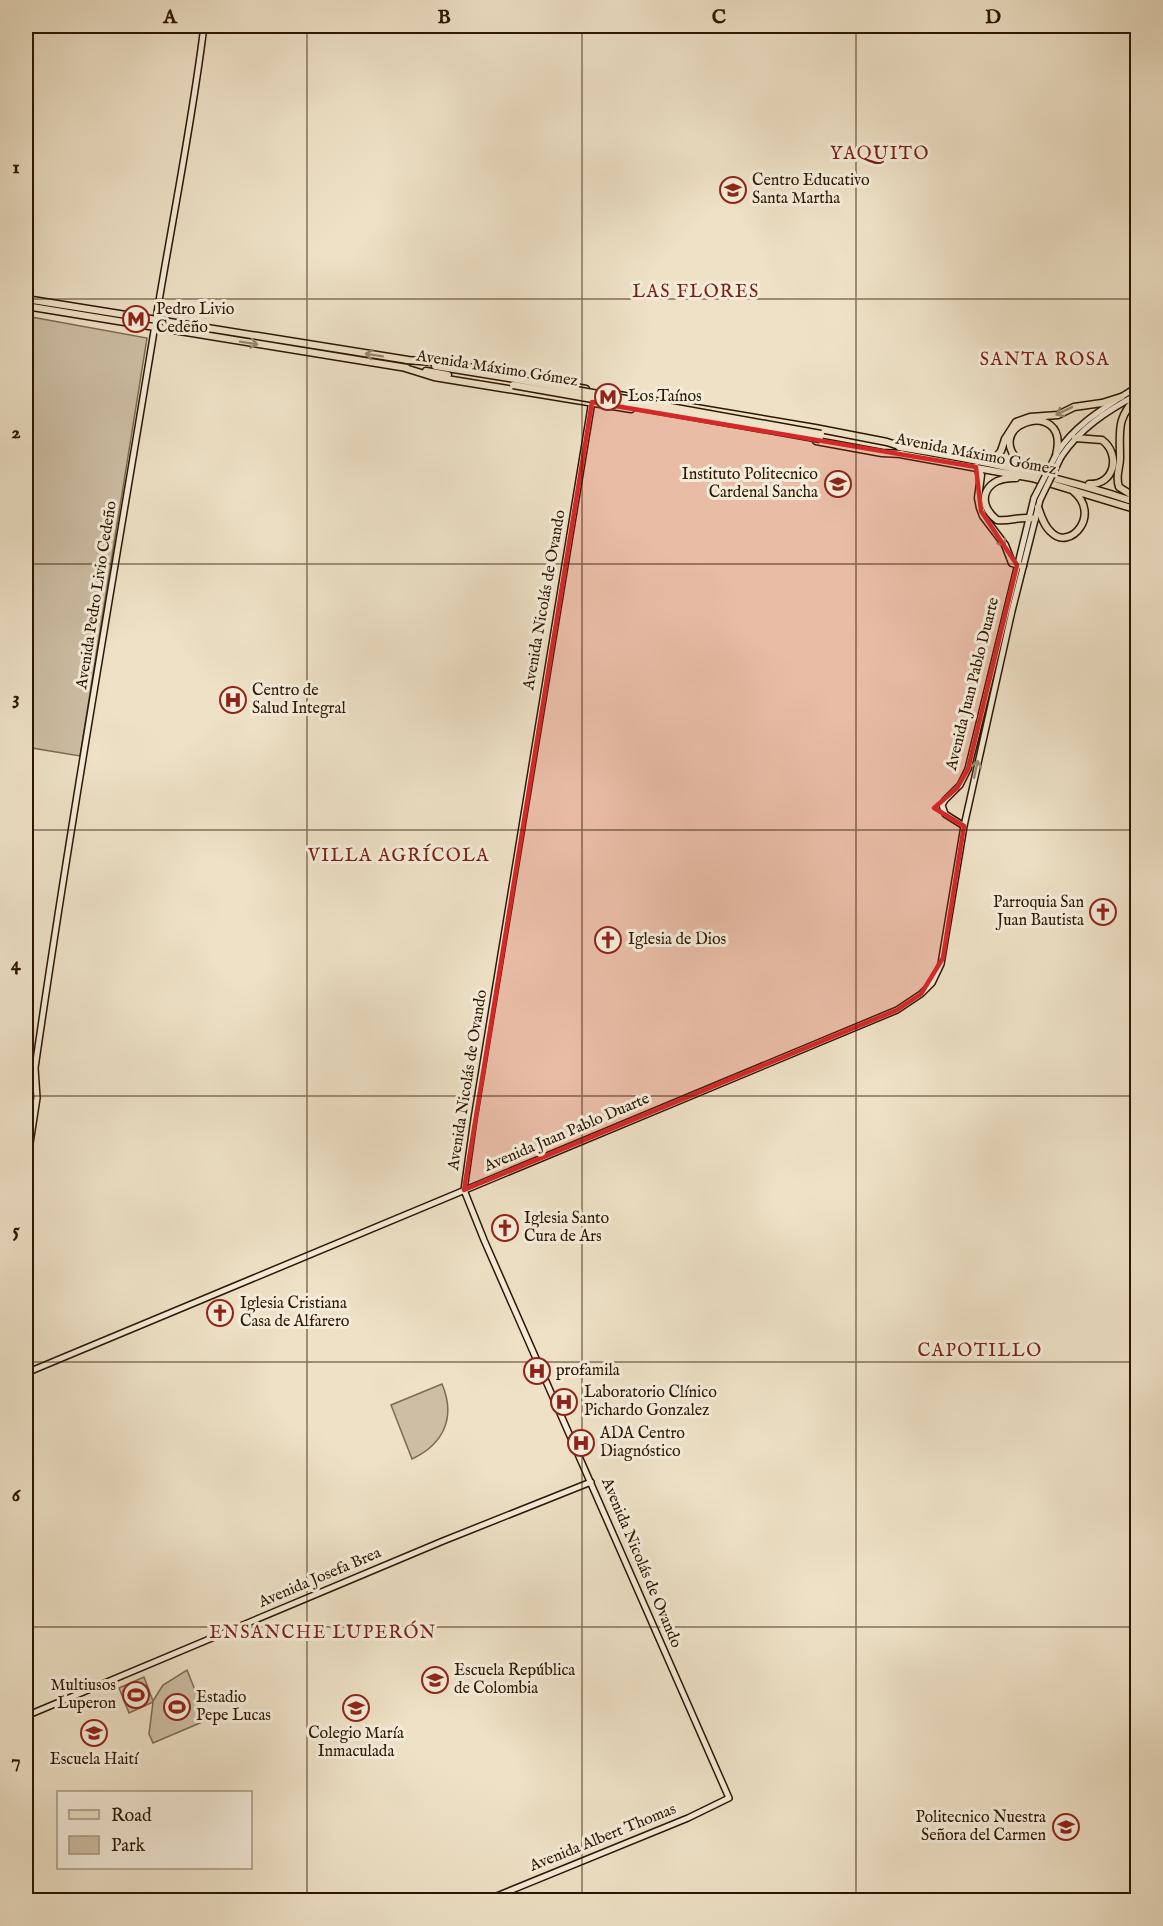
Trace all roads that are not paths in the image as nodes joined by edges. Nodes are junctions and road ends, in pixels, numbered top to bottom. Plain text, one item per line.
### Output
1 (204, 26) edge
2 (26, 299) edge
3 (26, 306) edge
4 (155, 323) junction
5 (406, 360) junction
6 (405, 368) junction
7 (514, 382) junction
8 (1137, 386) edge
9 (594, 391) junction
10 (1137, 395) edge
11 (1120, 398) junction
12 (592, 402) junction
13 (1075, 438) junction
14 (902, 451) junction
15 (1059, 456) junction
16 (992, 462) junction
17 (976, 467) junction
18 (1031, 474) junction
19 (1080, 484) junction
20 (1070, 488) junction
21 (1037, 501) junction
22 (1137, 501) edge
23 (1137, 510) edge
24 (1032, 518) junction
25 (1020, 566) junction
26 (963, 826) junction
27 (26, 1169) edge
28 (464, 1190) junction
29 (26, 1373) edge
30 (591, 1482) junction
31 (26, 1716) edge
32 (729, 1798) joint
33 (26, 1885) edge
34 (32, 1900) edge
35 (487, 1900) edge

1 - 4 main road, Avenida Pedro Livio Cedeño
2 - 4 main road, Avenida Máximo Gómez
3 - 4 main road, Avenida Máximo Gómez
5 -> 4 main road, Avenida Máximo Gómez
4 -> 6 main road, Avenida Máximo Gómez
4 - 27 main road, Avenida Pedro Livio Cedeño
5 - 7 main road, Avenida Máximo Gómez
5 - 9 main road
6 - 7 main road, Avenida Máximo Gómez
6 - 12 main road
7 - 14 main road, Avenida Máximo Gómez, bridge
8 - 11 main road
9 - 12 main road, Avenida Nicolás de Ovando
9 - 14 main road
10 - 13 main road
10 - 22 main road
11 - 15 main road
11 -> 16 main road
12 - 14 main road
12 - 28 main road, Avenida Nicolás de Ovando
13 - 15 main road
13 - 19 main road
14 - 16 main road, Avenida Máximo Gómez
14 - 17 main road, Avenida Máximo Gómez
15 - 18 main road
15 - 21 main road, bridge
16 - 18 main road, Avenida Máximo Gómez
17 - 18 main road, Avenida Máximo Gómez
17 -> 25 main road
18 - 19 main road, Avenida Máximo Gómez
18 - 20 main road, Avenida Máximo Gómez
18 - 24 main road
19 - 22 main road, Avenida Máximo Gómez
20 - 21 main road
20 - 23 main road, Avenida Máximo Gómez
21 - 24 main road
21 - 24 main road
24 - 25 main road
26 -> 25 main road, Avenida Juan Pablo Duarte
25 - 26 main road, Avenida Juan Pablo Duarte
26 - 28 main road, Avenida Juan Pablo Duarte
28 - 29 main road, Avenida Juan Pablo Duarte
28 - 30 main road, Avenida Nicolás de Ovando
30 - 31 main road, Avenida Josefa Brea
30 - 32 main road, Avenida Nicolás de Ovando
32 - 35 main road, Avenida Albert Thomas
33 - 34 main road

